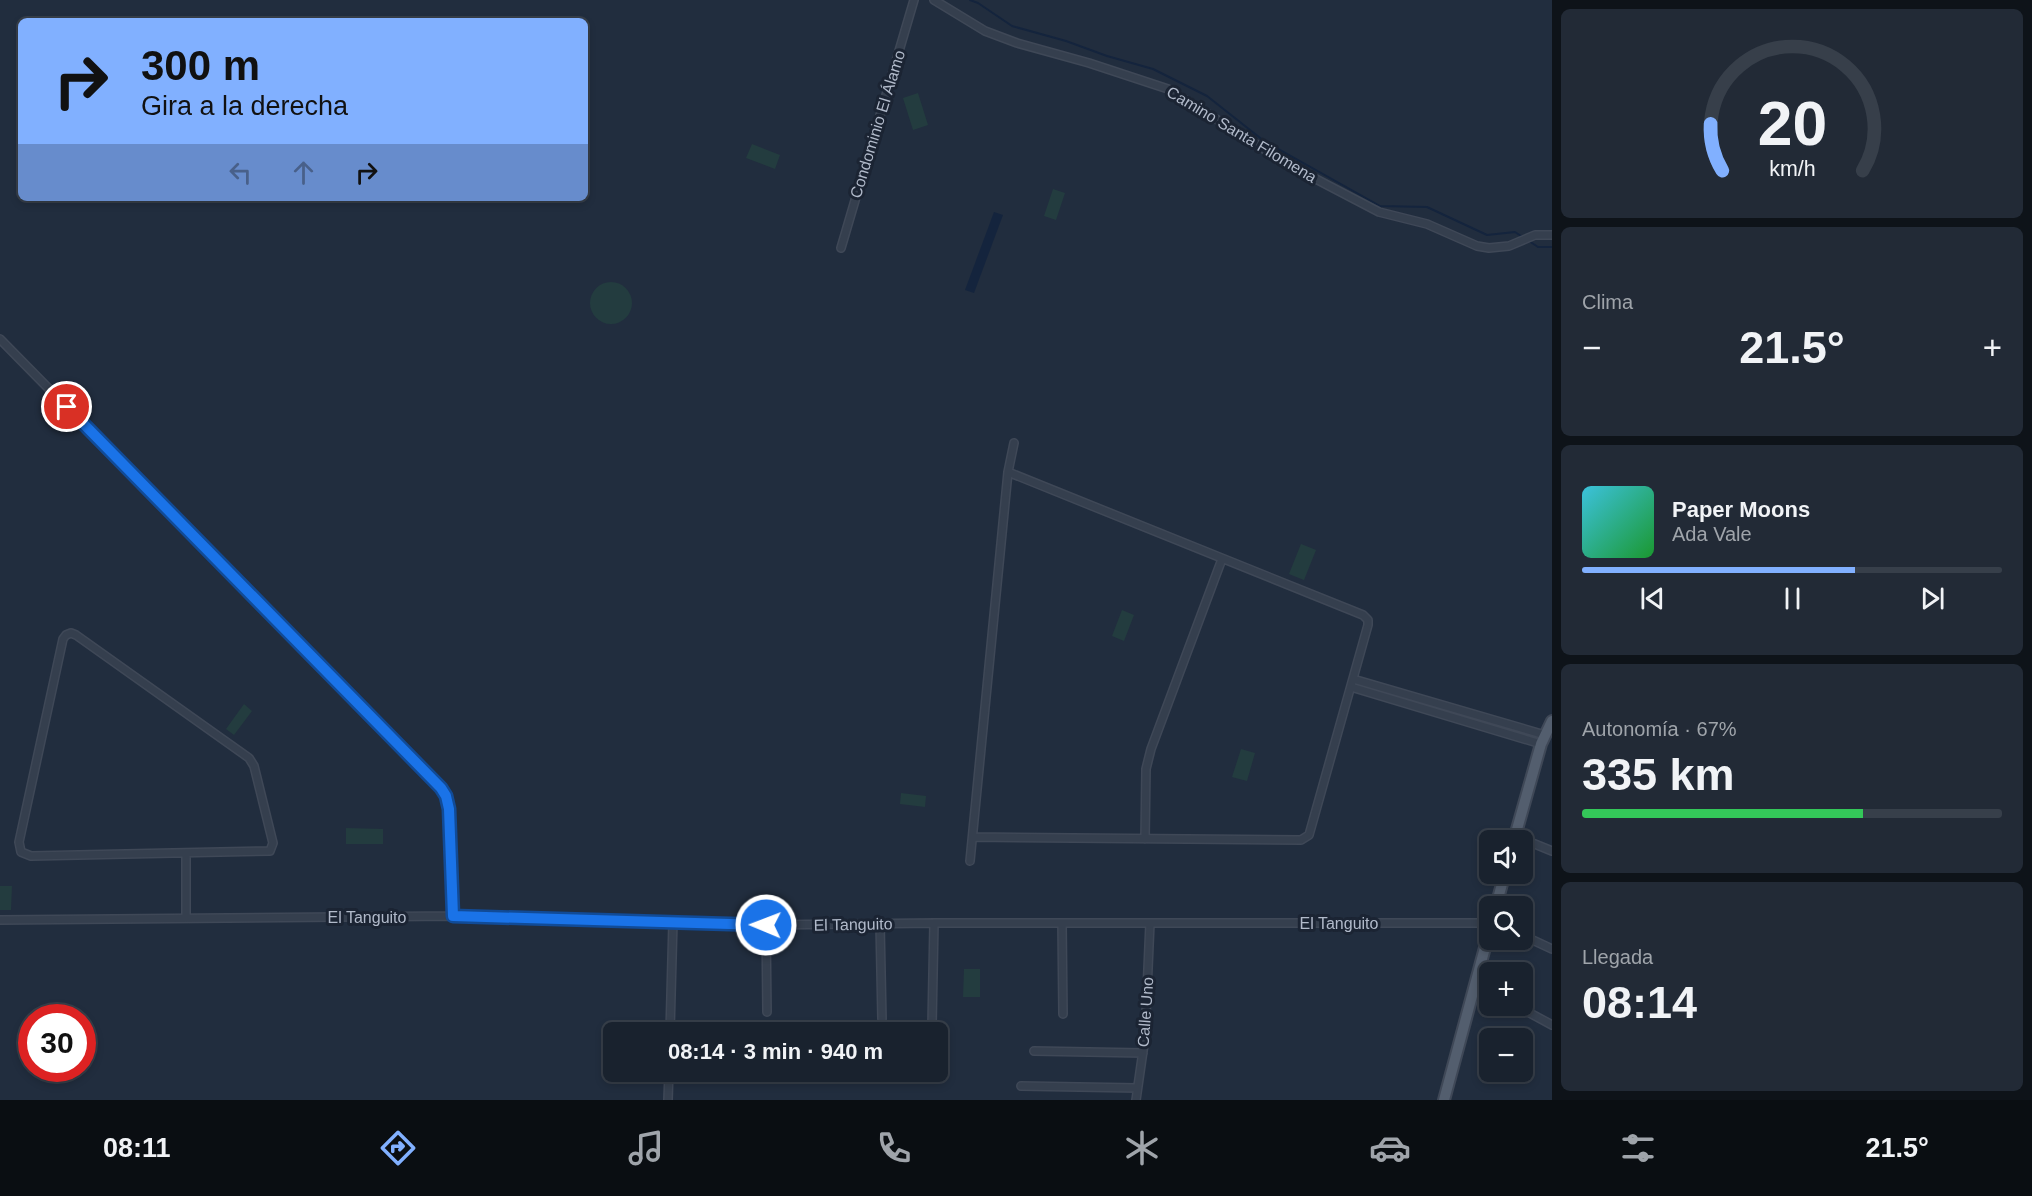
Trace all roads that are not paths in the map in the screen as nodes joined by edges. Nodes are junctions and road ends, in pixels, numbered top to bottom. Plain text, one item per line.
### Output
1 (914, 0) edge
2 (934, 0) edge
3 (1552, 235) edge
4 (841, 248) dead end
5 (0, 339) edge
6 (1014, 443) dead end
7 (1008, 472) junction
8 (1222, 559) junction
9 (1352, 683) junction
10 (1552, 721) edge
11 (1543, 739) junction
12 (1516, 830) edge
13 (973, 837) junction
14 (1145, 839) junction
15 (1533, 844) edge
16 (1552, 851) edge
17 (186, 854) junction
18 (970, 861) dead end
19 (453, 916) junction
20 (186, 918) junction
21 (0, 920) edge
22 (673, 922) junction
23 (934, 923) junction
24 (1062, 923) junction
25 (1150, 923) junction
26 (1479, 923) edge
27 (880, 924) junction
28 (766, 925) junction
29 (1533, 940) edge
30 (1552, 949) edge
31 (1484, 950) edge
32 (1474, 988) junction
33 (1479, 990) edge
34 (767, 1012) dead end
35 (1063, 1014) dead end
36 (1533, 1015) edge
37 (882, 1018) dead end
38 (670, 1022) edge
39 (932, 1022) edge
40 (1552, 1025) edge
41 (1034, 1051) dead end
42 (1143, 1053) junction
43 (669, 1082) edge
44 (1021, 1086) dead end
45 (1137, 1088) junction
46 (668, 1100) edge
47 (1136, 1100) edge
48 (1444, 1100) edge

1 - 4 street, Condominio El Álamo
2 - 3 street, Camino Santa Filomena
5 - 19 street
6 - 7 street
7 - 8 street
7 - 13 street
8 - 9 street
8 - 14 street
9 - 11 street
9 - 14 street
10 - 11 main road
11 - 12 main road
13 - 14 street
13 - 18 street
15 - 16 street
17 - 17 street
17 - 20 street
19 - 20 street, El Tanguito
19 - 22 street, El Tanguito
20 - 21 street, El Tanguito
22 - 28 street, El Tanguito
22 - 38 street
23 - 24 street, El Tanguito
23 - 27 street, El Tanguito
23 - 39 street
24 - 25 street, El Tanguito
24 - 35 street
25 - 26 street, El Tanguito
25 - 42 street, Calle Uno
27 - 28 street, El Tanguito
27 - 37 street
28 - 34 street
29 - 30 street
31 - 32 main road
32 - 33 street
32 - 48 main road
36 - 40 street
41 - 42 street
42 - 45 street, Calle Uno
43 - 46 street
44 - 45 street
45 - 47 street, Calle Uno

